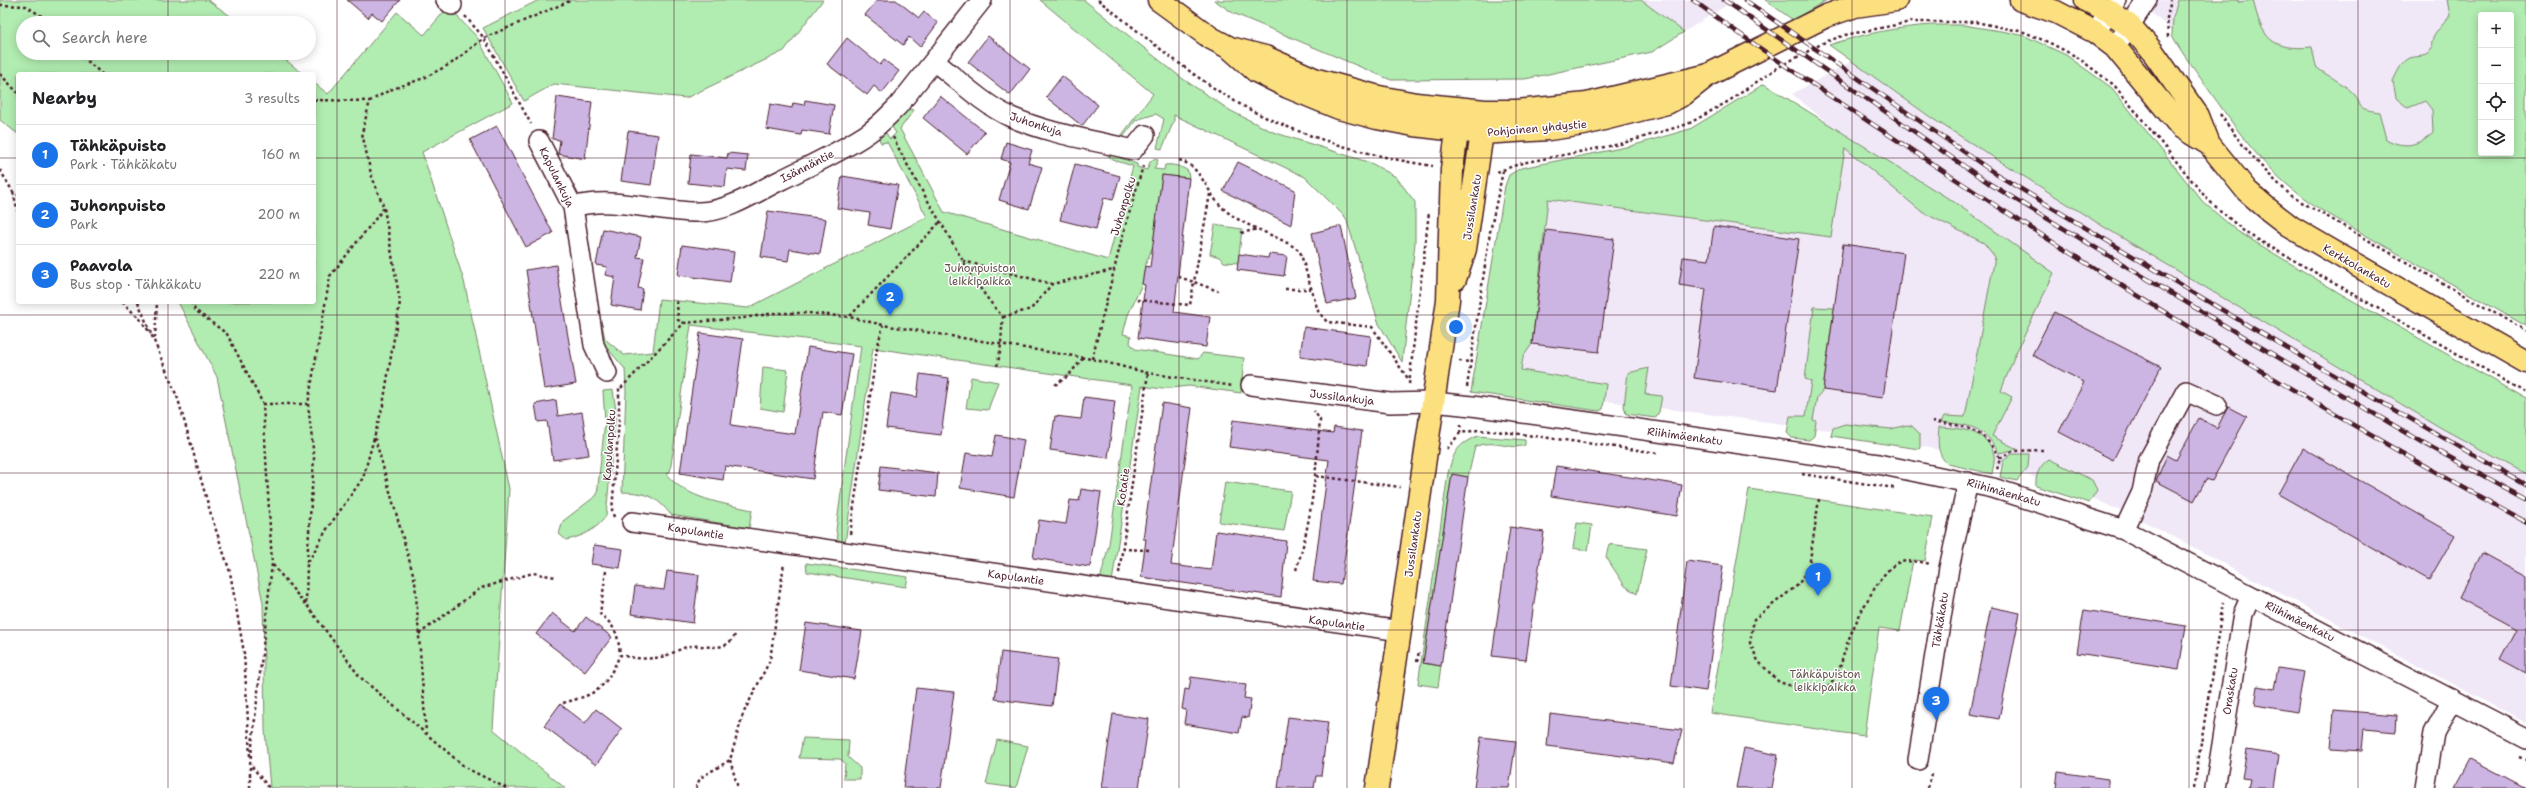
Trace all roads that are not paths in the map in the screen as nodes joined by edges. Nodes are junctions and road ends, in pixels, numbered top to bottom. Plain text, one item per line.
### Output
1 (982, 0) edge
2 (1159, 0) edge
3 (1845, 0) edge
4 (1896, 0) edge
5 (2021, 0) edge
6 (2086, 0) edge
7 (2147, 0) edge
8 (2113, 6) edge
9 (1826, 16) junction
10 (2131, 27) junction
11 (2094, 32) junction
12 (2115, 48) junction
13 (934, 61) junction
14 (1708, 75) junction
15 (1485, 111) junction
16 (1459, 120) junction
17 (1482, 133) junction
18 (1145, 134) dead end
19 (539, 141) road end
20 (2209, 144) junction
21 (573, 207) junction
22 (1448, 300) junction
23 (2526, 362) edge
24 (607, 373) road end
25 (1251, 385) road end
26 (1433, 402) junction
27 (2217, 405) dead end
28 (1968, 482) junction
29 (624, 522) road end
30 (2124, 530) junction
31 (2251, 596) junction
32 (1401, 631) junction
33 (2452, 699) junction
34 (2526, 738) edge
35 (1918, 760) dead end
36 (1378, 788) edge
37 (2215, 788) edge
38 (2426, 788) edge

1 - 13 street, Isännäntie
2 - 16 main road, Pohjoinen yhdystie
3 - 9 main road, Pohjoinen yhdystie
4 - 9 main road, Pohjoinen yhdystie
5 - 11 main road
6 - 8 main road
7 - 10 street
8 - 10 main road, Kerkkolankatu
8 - 11 street
9 - 14 main road, Pohjoinen yhdystie
10 - 12 street
10 - 20 main road, Kerkkolankatu
11 - 12 main road, Kerkkolankatu
12 - 20 main road, Kerkkolankatu
13 - 18 street, Juhonkuja
13 - 21 street, Isännäntie
14 - 15 main road, Pohjoinen yhdystie
14 - 17 main road, Pohjoinen yhdystie
15 - 16 main road, Pohjoinen yhdystie
15 - 17 main road, Jussilankatu
16 - 17 main road, Pohjoinen yhdystie
16 - 22 main road, Jussilankatu
17 - 22 main road, Jussilankatu
19 - 21 street, Kapulankuja
20 - 23 main road, Kerkkolankatu
21 - 24 street, Kapulankuja
22 - 26 main road, Jussilankatu
25 - 26 street, Jussilankuja
26 - 28 street, Riihimäenkatu
26 - 32 main road, Jussilankatu
27 - 30 street
28 - 30 street, Riihimäenkatu
28 - 35 street, Tähkäkatu
29 - 32 street, Kapulantie
30 - 31 street, Riihimäenkatu
31 - 33 street, Riihimäenkatu
31 - 37 street, Oraskatu
32 - 36 main road, Jussilankatu
33 - 34 street, Riihimäenkatu
33 - 38 street

